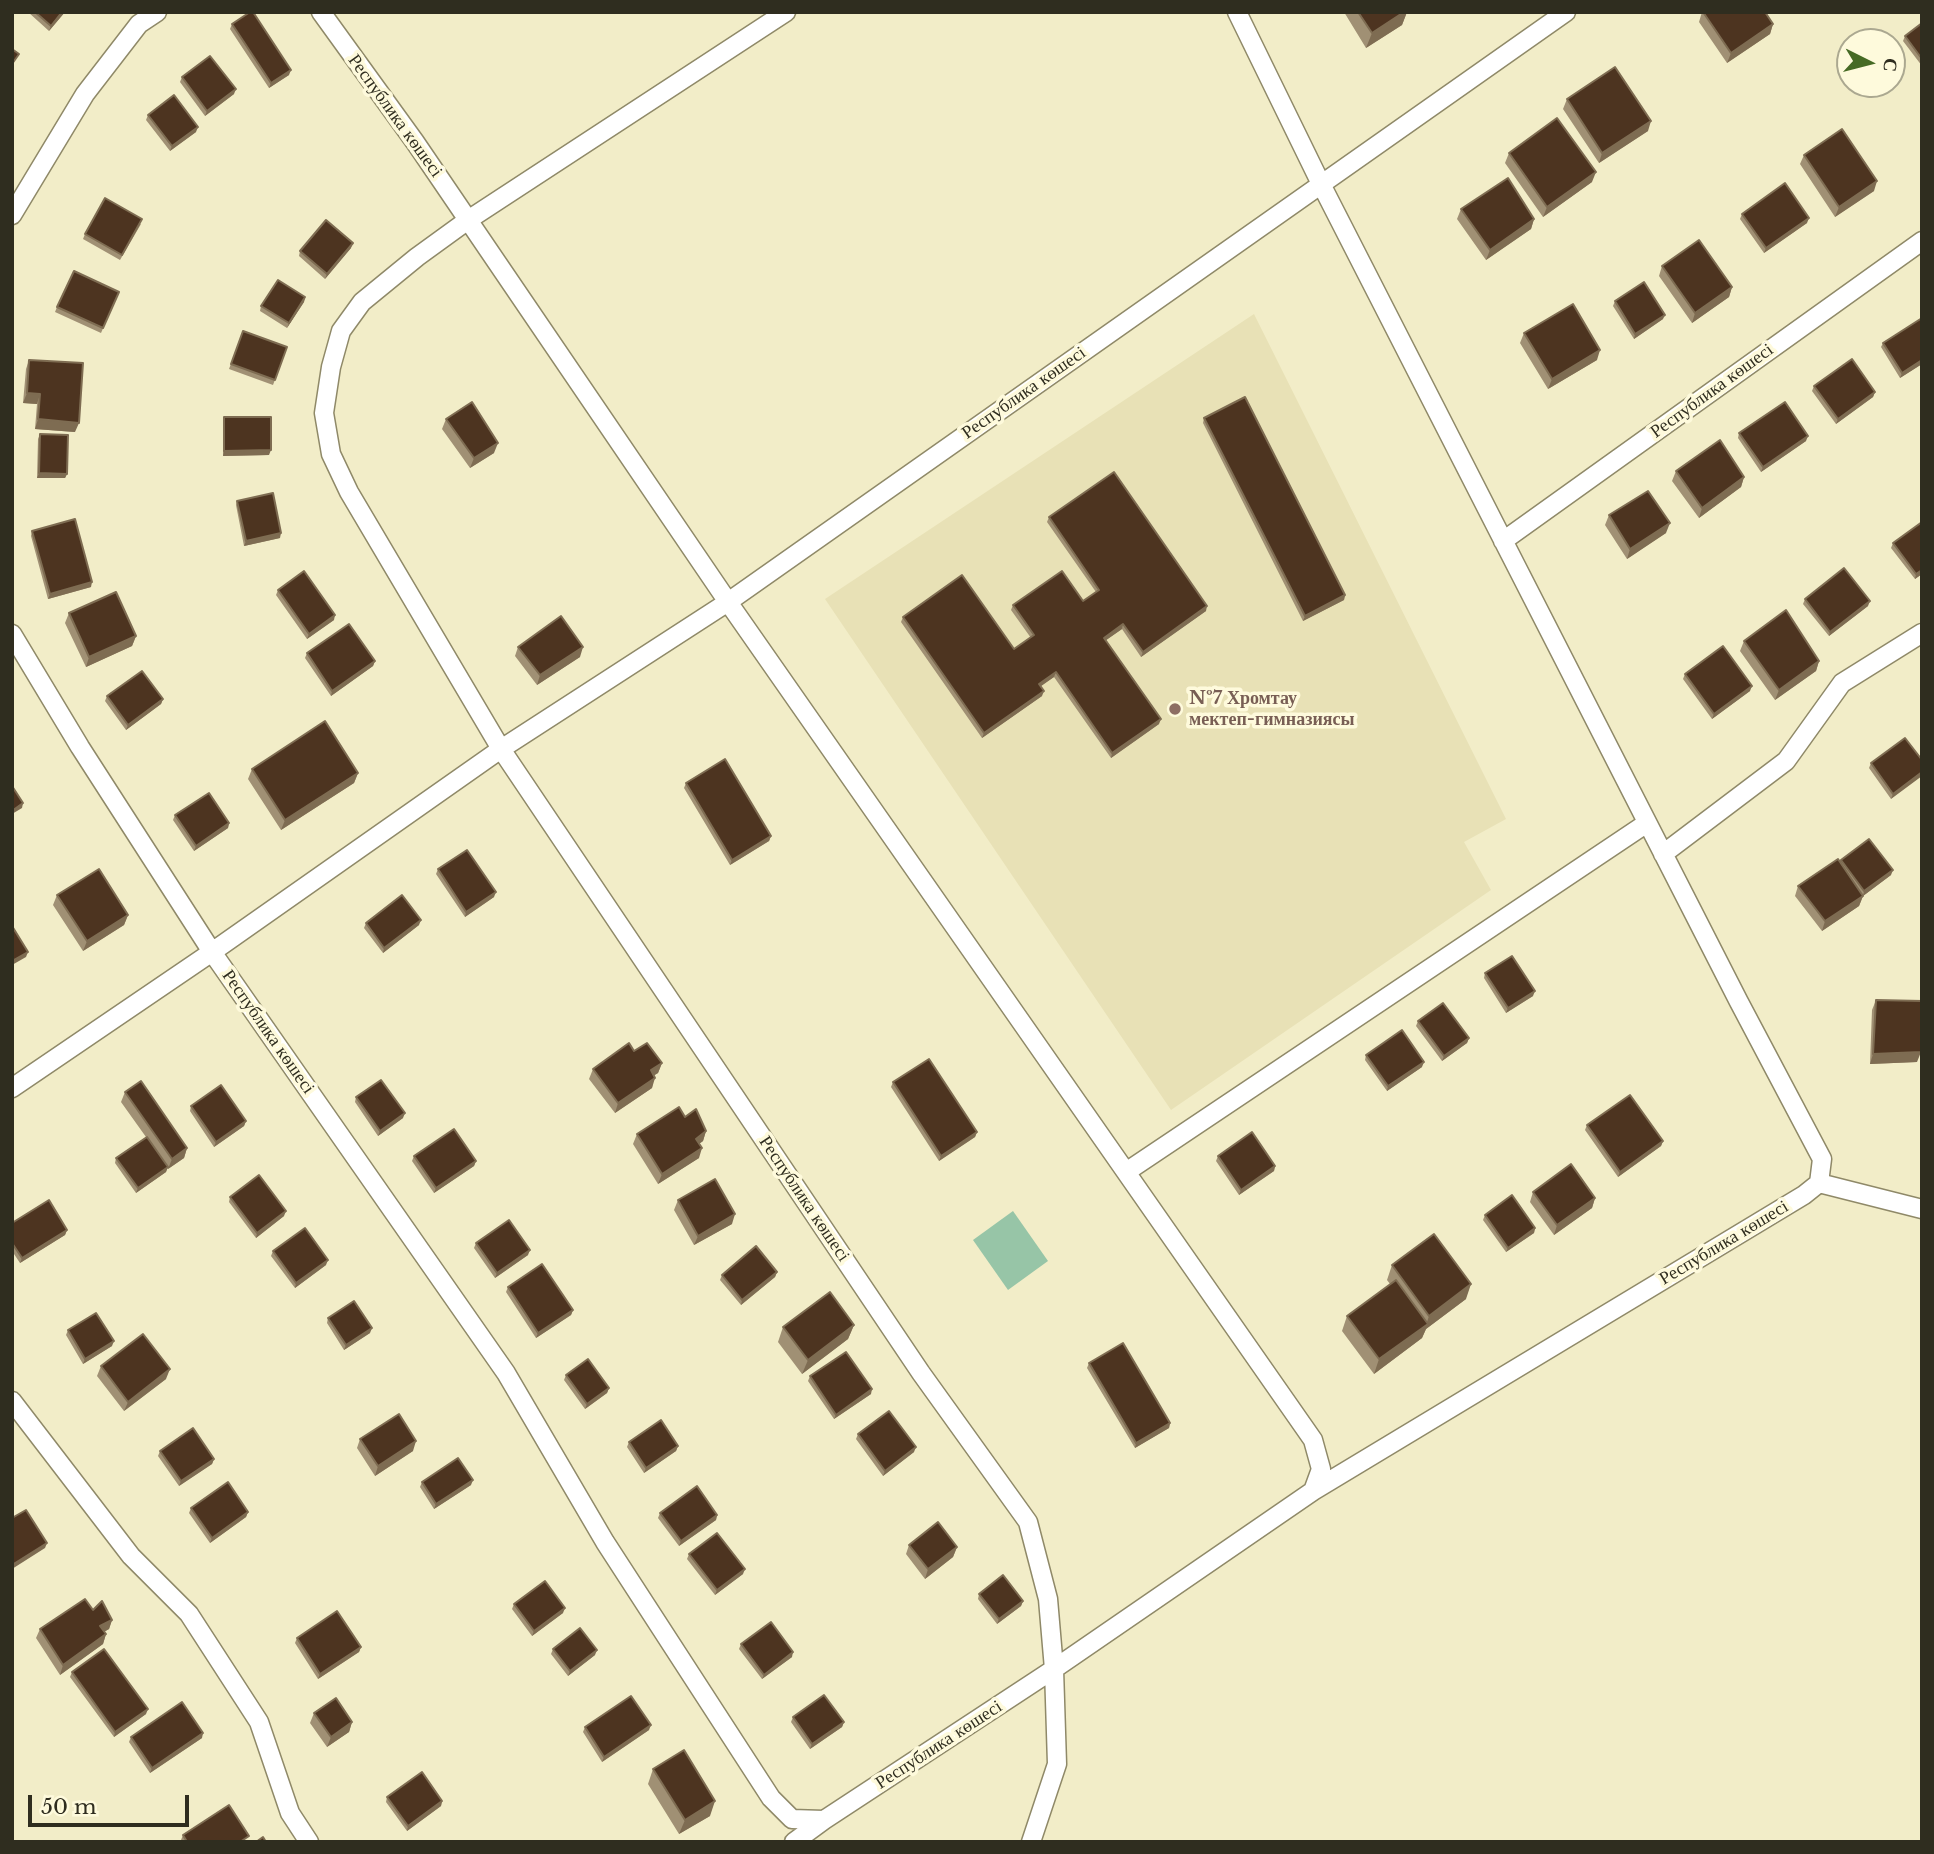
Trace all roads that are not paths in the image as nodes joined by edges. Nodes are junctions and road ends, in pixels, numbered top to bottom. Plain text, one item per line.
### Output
1 (157, 12) edge
2 (321, 12) edge
3 (786, 12) edge
4 (1237, 12) edge
5 (1566, 12) edge
6 (1321, 184) junction
7 (12, 215) edge
8 (468, 220) junction
9 (1922, 241) edge
10 (1503, 541) junction
11 (728, 602) junction
12 (1922, 633) edge
13 (12, 634) edge
14 (501, 749) junction
15 (1647, 822) junction
16 (1664, 854) junction
17 (212, 952) junction
18 (12, 1088) edge
19 (1126, 1172) junction
20 (1819, 1183) junction
21 (1922, 1209) edge
22 (12, 1401) edge
23 (1313, 1491) junction
24 (1054, 1669) junction
25 (824, 1820) junction
26 (309, 1842) edge
27 (794, 1842) edge
28 (1031, 1842) edge

1 - 7 street
2 - 8 street, Республика көшесі
3 - 8 street, Республика көшесі
4 - 6 street
5 - 6 street, Республика көшесі
6 - 10 street
6 - 11 street, Республика көшесі
8 - 11 street, Республика көшесі
8 - 14 street, Республика көшесі
9 - 10 street, Республика көшесі
10 - 15 street
11 - 14 street, Республика көшесі
11 - 19 street, Республика көшесі
12 - 16 street
13 - 17 street, Республика көшесі
14 - 17 street, Республика көшесі
14 - 24 street, Республика көшесі
15 - 16 street
15 - 19 street
16 - 20 street
17 - 18 street, Республика көшесі
17 - 25 street, Республика көшесі
19 - 23 street, Республика көшесі
20 - 21 street
20 - 23 street, Республика көшесі
22 - 26 street
23 - 24 street, Республика көшесі
24 - 25 street, Республика көшесі
24 - 28 street, Республика көшесі
25 - 27 street, Республика көшесі

